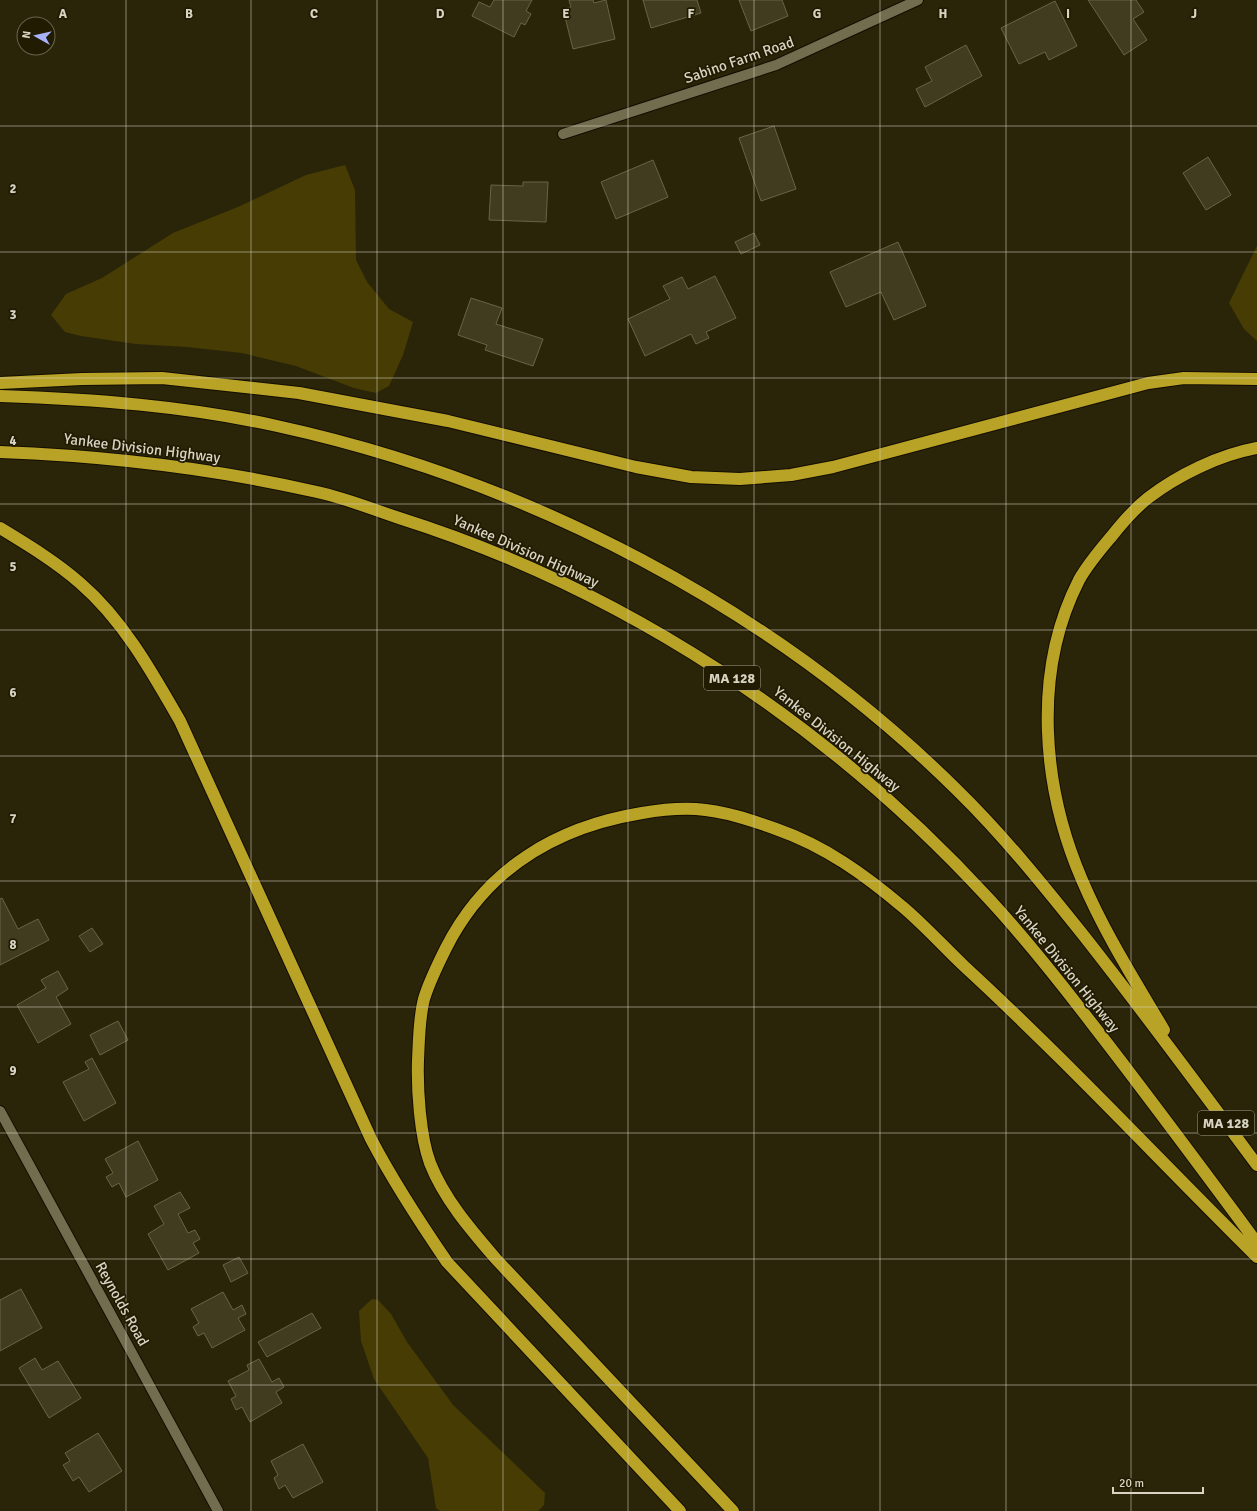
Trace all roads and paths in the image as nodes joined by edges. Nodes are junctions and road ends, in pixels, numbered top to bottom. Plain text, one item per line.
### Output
1 (918, 0) edge
2 (564, 134) dead end
3 (1257, 379) edge
4 (0, 382) edge
5 (0, 396) edge
6 (1257, 448) edge
7 (0, 452) edge
8 (0, 528) edge
9 (1195, 1082) junction
10 (0, 1111) edge
11 (1257, 1165) edge
12 (1257, 1243) edge
13 (1257, 1257) edge
14 (218, 1511) edge
15 (680, 1511) edge
16 (733, 1511) edge

1 - 2 street, Sabino Farm Road
3 - 4 highway
5 - 9 highway, Yankee Division Highway / MA 128
6 - 9 highway
7 - 12 highway, Yankee Division Highway / MA 128
8 - 15 highway
9 - 11 highway, Yankee Division Highway / MA 128
10 - 14 street, Reynolds Road
13 - 16 highway

